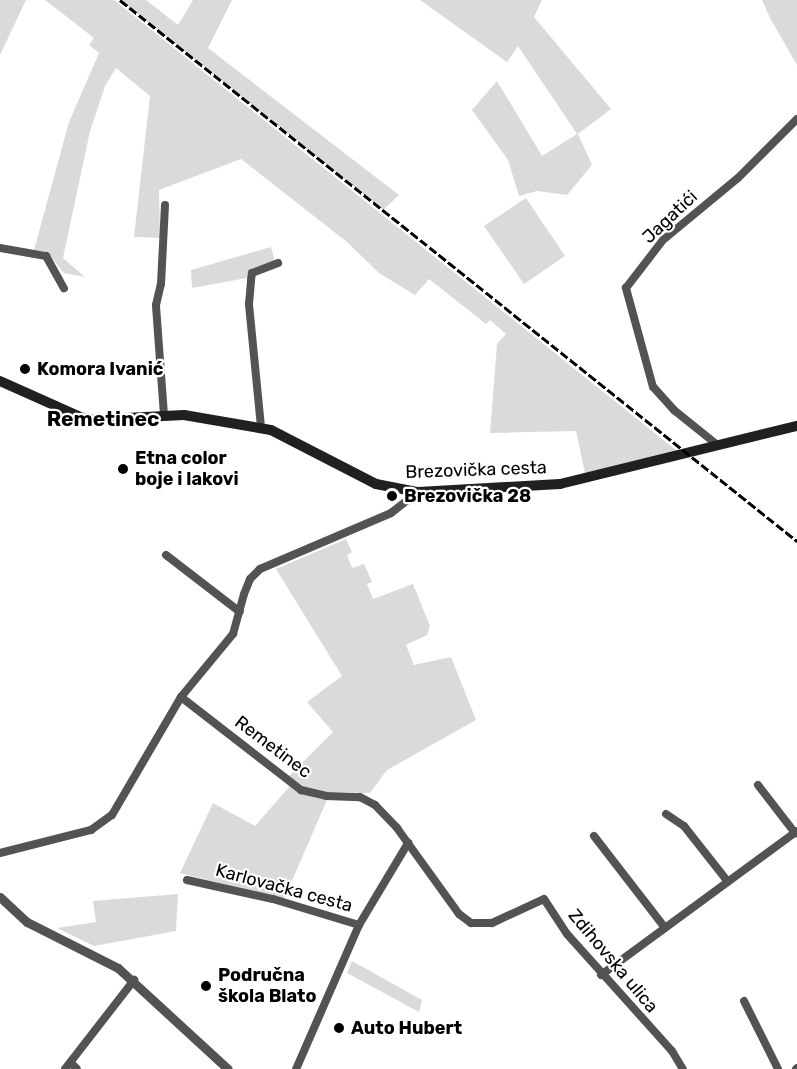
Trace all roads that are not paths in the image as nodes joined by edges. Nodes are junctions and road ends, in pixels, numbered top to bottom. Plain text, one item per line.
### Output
1 (797, 119) edge
2 (165, 205) dead end
3 (0, 248) edge
4 (278, 263) dead end
5 (64, 288) dead end
6 (0, 381) edge
7 (164, 415) junction
8 (797, 426) edge
9 (261, 427) junction
10 (715, 443) junction
11 (418, 492) junction
12 (166, 555) dead end
13 (240, 612) junction
14 (181, 697) junction
15 (758, 785) dead end
16 (666, 814) dead end
17 (796, 832) edge
18 (594, 836) dead end
19 (408, 843) junction
20 (0, 854) edge
21 (188, 880) dead end
22 (728, 882) junction
23 (0, 897) edge
24 (359, 926) junction
25 (665, 928) junction
26 (601, 975) junction
27 (134, 980) junction
28 (744, 1001) dead end
29 (68, 1066) edge
30 (77, 1069) edge
31 (228, 1069) edge
32 (296, 1069) edge
33 (683, 1069) edge
34 (778, 1069) edge

1 - 10 street, Jagatići
2 - 7 street
3 - 5 street
4 - 9 street
6 - 7 main road, Brezovička cesta
7 - 9 main road, Brezovička cesta
8 - 10 main road, Brezovička cesta
9 - 11 main road, Brezovička cesta
10 - 11 main road, Brezovička cesta
11 - 13 street
12 - 13 street
13 - 14 street
14 - 19 street, Remetinec
14 - 20 street
15 - 17 street
16 - 22 street
17 - 22 street
18 - 25 street
19 - 24 street
19 - 26 street, Zdihovska ulica
21 - 24 street, Karlovačka cesta
22 - 25 street
23 - 27 street
24 - 32 street, Karlovačka cesta
25 - 26 street
26 - 33 street, Zdihovska ulica
27 - 29 street
27 - 31 street
28 - 34 street
29 - 30 street

